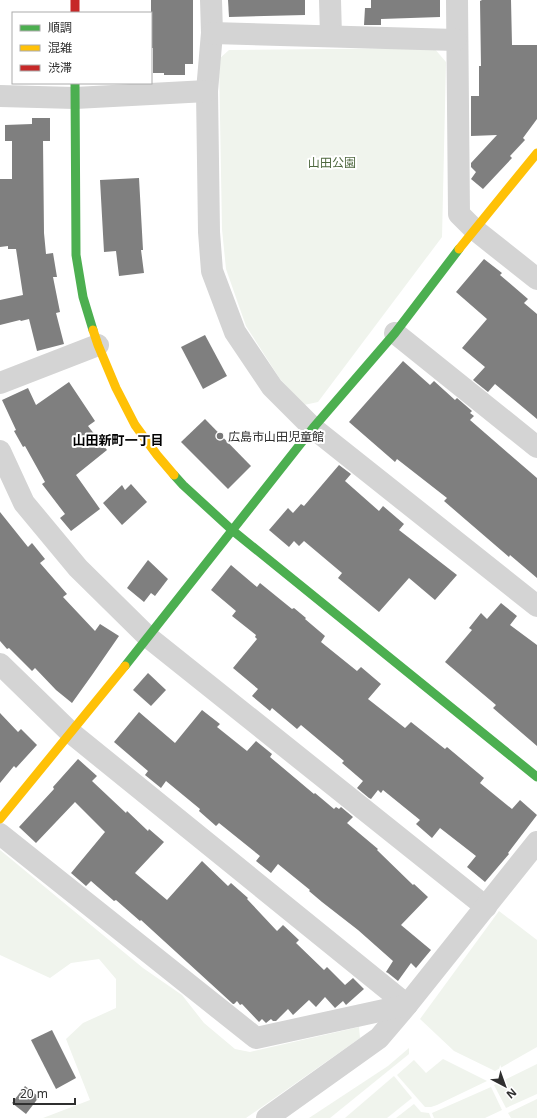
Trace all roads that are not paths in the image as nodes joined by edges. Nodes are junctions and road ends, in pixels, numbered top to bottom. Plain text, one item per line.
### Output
1 (75, 0) edge
2 (211, 0) edge
3 (330, 0) edge
4 (456, 0) edge
5 (75, 12) edge
6 (212, 33) junction
7 (331, 36) junction
8 (456, 40) junction
9 (75, 90) edge
10 (207, 92) junction
11 (0, 96) edge
12 (537, 153) edge
13 (474, 229) junction
14 (537, 279) edge
15 (395, 333) junction
16 (98, 344) junction
17 (0, 383) edge
18 (313, 428) junction
19 (537, 448) edge
20 (0, 451) edge
21 (232, 530) junction
22 (537, 606) edge
23 (148, 637) junction
24 (0, 664) edge
25 (70, 732) junction
26 (537, 777) edge
27 (0, 819) edge
28 (0, 834) edge
29 (537, 842) edge
30 (486, 907) junction
31 (407, 1005) junction
32 (267, 1118) edge

1 - 5 street
2 - 6 street
3 - 7 street
4 - 8 street
6 - 7 street
6 - 10 street
7 - 8 street
8 - 13 street
9 - 10 street
9 - 11 street
9 - 16 street
10 - 18 street
12 - 13 street
13 - 14 street
13 - 15 street
15 - 18 street
15 - 19 street
16 - 17 street
16 - 21 street
18 - 21 street
18 - 22 street
20 - 23 street
21 - 23 street
21 - 26 street
23 - 25 street
23 - 30 street
24 - 25 street
25 - 27 street
25 - 31 street
28 - 31 street
29 - 30 street
30 - 31 street
31 - 32 street

